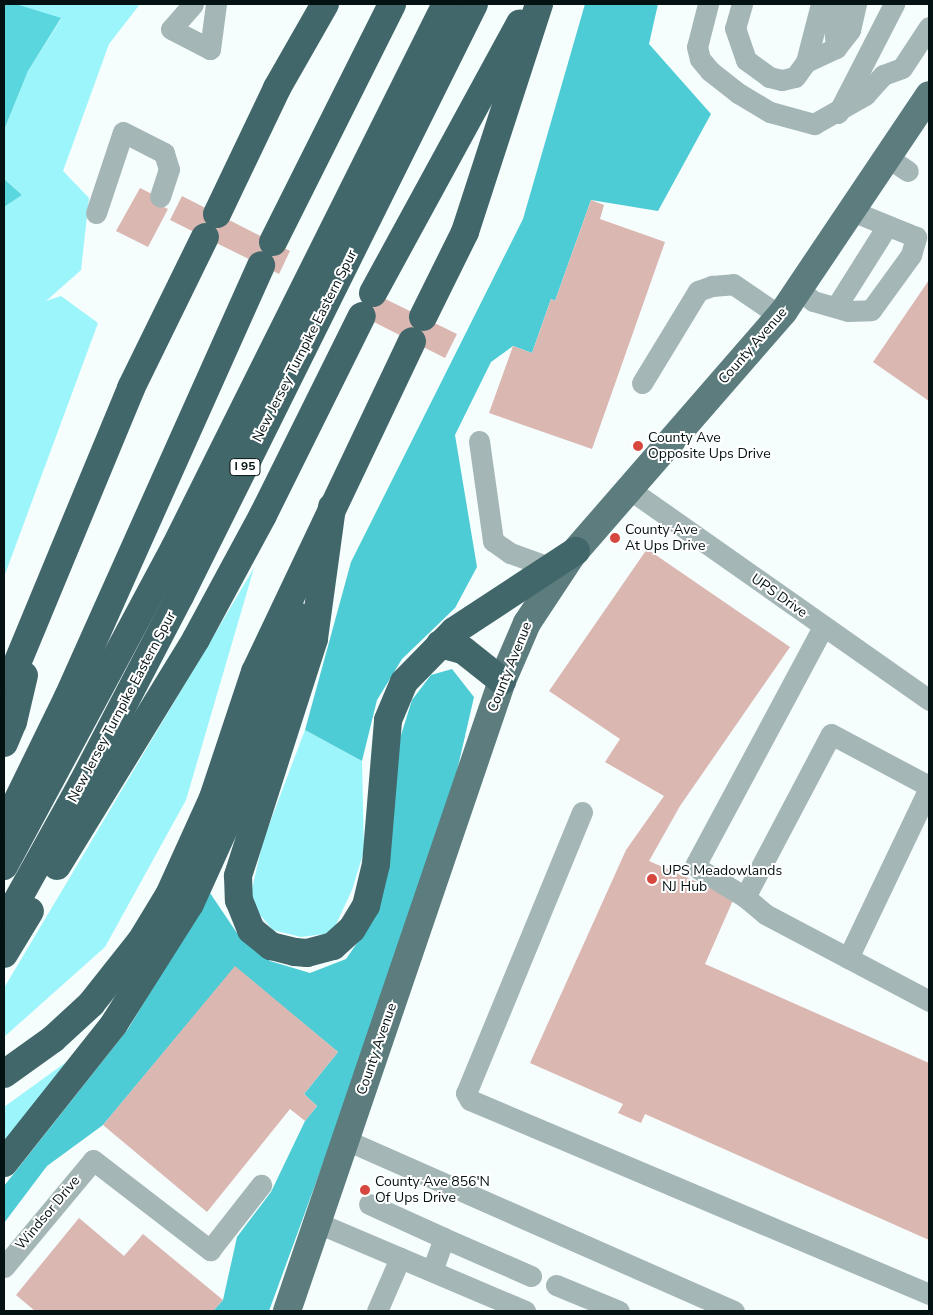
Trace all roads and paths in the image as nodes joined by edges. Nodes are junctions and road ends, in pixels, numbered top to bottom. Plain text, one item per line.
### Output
1 (193, 4) edge
2 (216, 4) edge
3 (325, 4) edge
4 (392, 4) edge
5 (446, 4) edge
6 (474, 4) edge
7 (531, 4) edge
8 (539, 4) edge
9 (708, 4) edge
10 (742, 4) edge
11 (821, 4) edge
12 (840, 4) edge
13 (856, 4) edge
14 (894, 4) edge
15 (929, 27) edge
16 (836, 48) junction
17 (806, 62) junction
18 (929, 95) edge
19 (838, 113) junction
20 (160, 197) dead end
21 (852, 211) junction
22 (96, 213) dead end
23 (887, 226) junction
24 (800, 290) junction
25 (836, 307) junction
26 (780, 316) junction
27 (642, 383) dead end
28 (479, 441) dead end
29 (630, 489) junction
30 (332, 507) junction
31 (562, 563) junction
32 (40, 613) junction
33 (823, 627) junction
34 (95, 632) junction
35 (440, 644) junction
36 (502, 681) junction
37 (4, 695) edge
38 (929, 700) edge
39 (4, 743) edge
40 (929, 787) edge
41 (4, 806) edge
42 (582, 812) dead end
43 (4, 828) edge
44 (4, 866) edge
45 (746, 897) junction
46 (4, 924) edge
47 (4, 954) edge
48 (848, 958) junction
49 (929, 1001) edge
50 (4, 1074) edge
51 (346, 1140) junction
52 (4, 1163) edge
53 (261, 1185) dead end
54 (369, 1204) dead end
55 (318, 1223) junction
56 (444, 1238) junction
57 (400, 1258) junction
58 (4, 1266) edge
59 (432, 1271) junction
60 (531, 1276) dead end
61 (556, 1284) dead end
62 (929, 1294) edge
63 (287, 1311) edge
64 (377, 1311) edge
65 (525, 1311) edge
66 (619, 1311) edge
67 (734, 1311) edge

1 - 2 street
3 - 32 highway
4 - 34 highway
5 - 44 highway, New Jersey Turnpike Eastern Spur / I 95
6 - 46 highway, New Jersey Turnpike Eastern Spur / I 95
7 - 47 highway
8 - 30 highway
9 - 19 street
10 - 17 street
11 - 17 street
12 - 16 street
13 - 16 street
14 - 19 street
15 - 19 street
16 - 17 street
18 - 21 main road, County Avenue
20 - 22 street
21 - 23 street
21 - 24 main road, County Avenue
23 - 25 street
23 - 25 street
24 - 25 street
24 - 26 main road, County Avenue
26 - 27 street
26 - 29 main road, County Avenue
28 - 31 street
29 - 31 main road, County Avenue
29 - 33 street, UPS Drive
30 - 35 highway
30 - 50 highway
30 - 52 highway
31 - 35 highway
31 - 36 main road, County Avenue
32 - 37 highway
32 - 39 highway
33 - 38 street, UPS Drive
33 - 45 street
34 - 41 highway
34 - 43 highway
35 - 36 highway
36 - 51 main road, County Avenue
40 - 45 street
40 - 48 street
42 - 62 street
45 - 48 street
48 - 49 street
51 - 55 main road, County Avenue
51 - 67 street
53 - 58 street, Windsor Drive
54 - 56 street
55 - 57 street
55 - 63 main road, County Avenue
56 - 59 street
56 - 60 street
57 - 59 street
57 - 64 street
59 - 65 street
61 - 66 street

